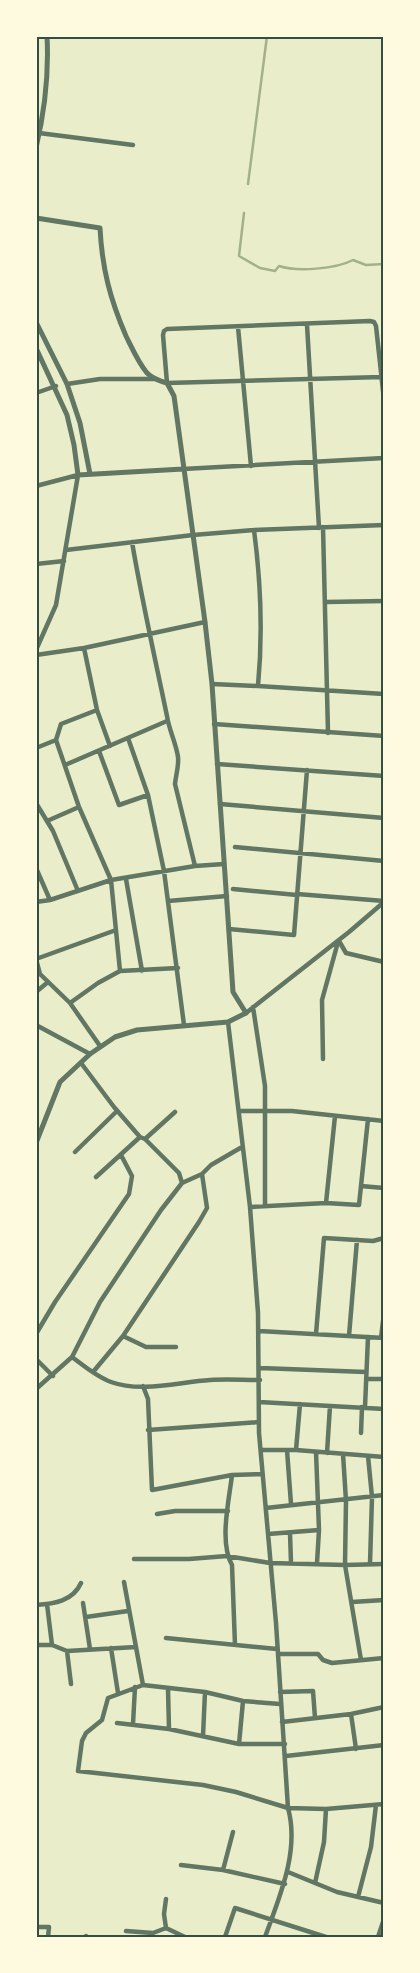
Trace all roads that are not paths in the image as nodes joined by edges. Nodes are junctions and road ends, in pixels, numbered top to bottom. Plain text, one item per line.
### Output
1 (47, 36) edge
2 (38, 135) edge
3 (132, 144) dead end
4 (36, 148) edge
5 (36, 218) edge
6 (36, 322) edge
7 (308, 325) junction
8 (238, 327) junction
9 (36, 348) edge
10 (382, 376) junction
11 (155, 379) junction
12 (311, 380) junction
13 (242, 382) junction
14 (67, 384) junction
15 (167, 384) junction
16 (56, 386) junction
17 (36, 393) edge
18 (384, 400) edge
19 (384, 458) edge
20 (316, 462) junction
21 (250, 466) junction
22 (183, 469) junction
23 (90, 474) junction
24 (78, 476) junction
25 (36, 486) edge
26 (384, 525) edge
27 (321, 528) junction
28 (254, 530) junction
29 (193, 535) junction
30 (132, 542) junction
31 (66, 550) junction
32 (64, 561) junction
33 (36, 564) edge
34 (384, 601) edge
35 (326, 602) junction
36 (205, 622) junction
37 (150, 634) junction
38 (84, 648) junction
39 (36, 650) edge
40 (36, 655) edge
41 (212, 684) junction
42 (258, 686) junction
43 (326, 691) junction
44 (384, 694) edge
45 (97, 710) junction
46 (167, 721) junction
47 (214, 724) junction
48 (328, 733) junction
49 (384, 736) edge
50 (128, 738) junction
51 (56, 740) junction
52 (110, 746) junction
53 (36, 748) edge
54 (99, 751) junction
55 (217, 764) junction
56 (65, 765) junction
57 (307, 770) junction
58 (384, 776) edge
59 (148, 795) junction
60 (36, 803) edge
61 (220, 804) junction
62 (80, 807) junction
63 (305, 812) junction
64 (384, 818) edge
65 (47, 821) junction
66 (235, 848) dead end
67 (301, 853) junction
68 (384, 861) edge
69 (224, 864) junction
70 (195, 866) junction
71 (36, 868) edge
72 (164, 870) junction
73 (126, 879) junction
74 (111, 880) junction
75 (233, 889) dead end
76 (78, 891) junction
77 (297, 894) junction
78 (227, 896) junction
79 (50, 900) junction
80 (168, 901) junction
81 (36, 902) edge
82 (384, 902) edge
83 (229, 929) junction
84 (116, 930) junction
85 (338, 940) junction
86 (36, 959) edge
87 (384, 962) edge
88 (178, 968) junction
89 (142, 970) junction
90 (120, 971) junction
91 (48, 982) junction
92 (36, 992) edge
93 (70, 1003) junction
94 (253, 1007) junction
95 (246, 1013) junction
96 (228, 1022) junction
97 (36, 1025) edge
98 (184, 1025) junction
99 (100, 1046) junction
100 (90, 1054) junction
101 (323, 1059) dead end
102 (81, 1063) junction
103 (118, 1111) junction
104 (239, 1111) junction
105 (264, 1111) junction
106 (175, 1112) dead end
107 (335, 1116) junction
108 (368, 1119) junction
109 (384, 1121) edge
110 (142, 1138) junction
111 (36, 1143) edge
112 (242, 1146) junction
113 (75, 1152) dead end
114 (121, 1155) junction
115 (202, 1174) junction
116 (96, 1177) dead end
117 (182, 1183) junction
118 (361, 1186) junction
119 (384, 1188) edge
120 (326, 1203) junction
121 (265, 1206) junction
122 (250, 1207) junction
123 (384, 1238) edge
124 (357, 1240) junction
125 (384, 1313) edge
126 (259, 1331) junction
127 (36, 1334) edge
128 (316, 1334) junction
129 (122, 1336) junction
130 (349, 1336) junction
131 (368, 1337) junction
132 (382, 1338) edge
133 (176, 1347) dead end
134 (72, 1357) junction
135 (36, 1359) edge
136 (260, 1368) junction
137 (93, 1372) junction
138 (366, 1372) junction
139 (53, 1376) junction
140 (366, 1379) junction
141 (384, 1379) edge
142 (260, 1380) junction
143 (143, 1386) junction
144 (36, 1389) edge
145 (259, 1402) junction
146 (300, 1404) junction
147 (330, 1406) junction
148 (363, 1407) junction
149 (384, 1408) edge
150 (259, 1422) junction
151 (148, 1430) junction
152 (360, 1433) dead end
153 (261, 1450) junction
154 (287, 1450) junction
155 (296, 1450) junction
156 (316, 1452) junction
157 (327, 1453) junction
158 (343, 1454) junction
159 (368, 1456) junction
160 (384, 1457) edge
161 (262, 1474) junction
162 (232, 1475) junction
163 (384, 1495) edge
164 (372, 1497) junction
165 (346, 1501) junction
166 (318, 1502) junction
167 (291, 1504) junction
168 (266, 1508) junction
169 (228, 1510) junction
170 (157, 1514) dead end
171 (319, 1530) junction
172 (290, 1533) junction
173 (268, 1534) junction
174 (226, 1556) junction
175 (134, 1559) dead end
176 (270, 1563) junction
177 (291, 1563) junction
178 (317, 1563) junction
179 (370, 1564) junction
180 (384, 1564) edge
181 (344, 1565) junction
182 (124, 1582) dead end
183 (81, 1583) dead end
184 (384, 1600) edge
185 (83, 1602) dead end
186 (352, 1602) junction
187 (47, 1604) junction
188 (36, 1605) edge
189 (128, 1611) junction
190 (86, 1617) junction
191 (166, 1638) dead end
192 (37, 1645) edge
193 (235, 1645) junction
194 (52, 1646) junction
195 (136, 1647) junction
196 (111, 1648) junction
197 (90, 1649) junction
198 (277, 1649) junction
199 (67, 1651) junction
200 (278, 1654) junction
201 (384, 1658) edge
202 (361, 1660) junction
203 (71, 1684) dead end
204 (143, 1685) junction
205 (135, 1688) junction
206 (168, 1689) junction
207 (205, 1692) junction
208 (280, 1692) junction
209 (118, 1693) junction
210 (243, 1700) junction
211 (280, 1704) junction
212 (384, 1708) edge
213 (351, 1714) junction
214 (314, 1718) junction
215 (282, 1722) junction
216 (117, 1724) dead end
217 (133, 1724) junction
218 (170, 1729) junction
219 (203, 1736) junction
220 (240, 1744) junction
221 (285, 1744) junction
222 (384, 1745) edge
223 (356, 1749) junction
224 (286, 1756) junction
225 (384, 1804) edge
226 (376, 1805) junction
227 (288, 1808) junction
228 (326, 1809) junction
229 (233, 1832) dead end
230 (181, 1865) dead end
231 (223, 1870) junction
232 (288, 1872) junction
233 (315, 1883) junction
234 (285, 1884) junction
235 (358, 1897) junction
236 (166, 1899) dead end
237 (384, 1903) edge
238 (384, 1919) edge
239 (272, 1920) junction
240 (36, 1927) edge
241 (166, 1928) junction
242 (126, 1931) dead end
243 (48, 1937) edge
244 (185, 1937) edge
245 (225, 1937) edge
246 (265, 1937) edge
247 (326, 1937) edge
248 (378, 1937) edge

1 - 2 street
2 - 3 street
2 - 4 street
5 - 11 street
6 - 14 street
7 - 8 street
7 - 10 street
7 - 12 street
8 - 13 street
8 - 15 street
9 - 16 street
10 - 12 street
10 - 18 street
11 - 14 street
11 - 15 street
12 - 13 street
12 - 20 street
13 - 15 street
13 - 21 street
14 - 23 street
15 - 22 street
16 - 17 street
16 - 24 street
19 - 20 street
20 - 21 street
20 - 27 street
21 - 22 street
22 - 23 street
22 - 29 street
23 - 24 street
24 - 25 street
24 - 31 street
26 - 27 street
27 - 28 street
27 - 35 street
28 - 29 street
28 - 42 street
29 - 30 street
29 - 36 street
30 - 31 street
30 - 37 street
31 - 32 street
32 - 33 street
32 - 39 street
34 - 35 street
35 - 43 street
36 - 37 street
36 - 41 street
37 - 38 street
37 - 46 street
38 - 40 street
38 - 45 street
41 - 42 street
41 - 47 street
42 - 43 street
43 - 44 street
43 - 48 street
45 - 51 street
45 - 52 street
46 - 50 street
46 - 70 street
47 - 48 street
47 - 55 street
48 - 49 street
50 - 52 street
50 - 59 street
51 - 53 street
51 - 56 street
52 - 54 street
54 - 56 street
54 - 59 street
55 - 57 street
55 - 61 street
56 - 62 street
57 - 58 street
57 - 63 street
59 - 72 street
60 - 65 street
61 - 63 street
61 - 69 street
62 - 65 street
62 - 74 street
63 - 64 street
63 - 67 street
65 - 76 street
66 - 67 street
67 - 68 street
67 - 77 street
69 - 70 street
69 - 78 street
70 - 72 street
71 - 79 street
72 - 73 street
72 - 80 street
73 - 74 street
73 - 89 street
74 - 76 street
74 - 84 street
75 - 77 street
76 - 79 street
77 - 82 street
77 - 83 street
78 - 80 street
78 - 83 street
79 - 81 street
80 - 88 street
82 - 85 street
83 - 95 street
84 - 86 street
84 - 90 street
85 - 87 street
85 - 94 street
85 - 101 street
86 - 91 street
88 - 89 street
88 - 98 street
89 - 90 street
90 - 93 street
91 - 92 street
91 - 93 street
93 - 99 street
94 - 95 street
94 - 105 street
95 - 96 street
96 - 98 street
96 - 104 street
97 - 100 street
98 - 99 street
99 - 100 street
100 - 102 street
102 - 103 street
102 - 111 street
103 - 110 street
103 - 113 street
104 - 105 street
104 - 112 street
105 - 107 street
105 - 121 street
106 - 110 street
107 - 108 street
107 - 120 street
108 - 109 street
108 - 118 street
110 - 114 street
110 - 117 street
112 - 115 street
112 - 122 street
114 - 116 street
114 - 127 street
115 - 117 street
115 - 129 street
117 - 134 street
118 - 119 street
118 - 120 street
120 - 121 street
121 - 122 street
122 - 126 street
123 - 124 street
124 - 128 street
124 - 130 street
125 - 132 street
126 - 128 street
126 - 136 street
128 - 130 street
129 - 133 street
129 - 137 street
130 - 131 street
131 - 132 street
131 - 138 street
134 - 137 street
134 - 139 street
135 - 139 street
136 - 138 street
136 - 142 street
137 - 143 street
138 - 140 street
139 - 144 street
140 - 141 street
140 - 148 street
142 - 143 street
142 - 145 street
143 - 151 street
145 - 146 street
145 - 150 street
146 - 147 street
146 - 155 street
147 - 148 street
147 - 157 street
148 - 149 street
148 - 152 street
150 - 151 street
150 - 153 street
151 - 162 street
153 - 154 street
153 - 161 street
154 - 155 street
154 - 167 street
155 - 156 street
156 - 157 street
156 - 166 street
157 - 158 street
158 - 159 street
158 - 165 street
159 - 160 street
159 - 164 street
161 - 162 street
161 - 168 street
162 - 169 street
163 - 164 street
164 - 165 street
164 - 179 street
165 - 166 street
165 - 181 street
166 - 167 street
166 - 171 street
167 - 168 street
168 - 173 street
169 - 170 street
169 - 174 street
171 - 172 street
171 - 178 street
172 - 173 street
172 - 177 street
173 - 176 street
174 - 175 street
174 - 176 street
174 - 193 street
176 - 177 street
176 - 198 street
177 - 178 street
178 - 181 street
179 - 180 street
179 - 181 street
181 - 186 street
182 - 189 street
183 - 187 street
184 - 186 street
185 - 190 street
186 - 202 street
187 - 188 street
187 - 194 street
189 - 190 street
189 - 195 street
190 - 197 street
191 - 193 street
192 - 194 street
193 - 198 street
194 - 199 street
195 - 196 street
195 - 204 street
196 - 197 street
196 - 209 street
197 - 199 street
198 - 200 street
199 - 203 street
200 - 202 street
200 - 208 street
201 - 202 street
204 - 205 street
204 - 206 street
205 - 209 street
205 - 217 street
206 - 207 street
206 - 218 street
207 - 210 street
207 - 219 street
208 - 211 street
208 - 214 street
209 - 227 street
210 - 211 street
210 - 220 street
211 - 215 street
212 - 213 street
213 - 214 street
213 - 223 street
214 - 215 street
215 - 221 street
216 - 217 street
217 - 218 street
218 - 219 street
219 - 220 street
220 - 221 street
221 - 224 street
222 - 223 street
223 - 224 street
224 - 227 street
225 - 226 street
226 - 228 street
226 - 235 street
227 - 228 street
227 - 232 street
228 - 233 street
229 - 231 street
230 - 231 street
231 - 234 street
232 - 233 street
232 - 234 street
233 - 235 street
234 - 239 street
235 - 237 street
236 - 241 street
238 - 248 street
239 - 245 street
239 - 246 street
239 - 247 street
240 - 243 street
241 - 242 street
241 - 244 street

